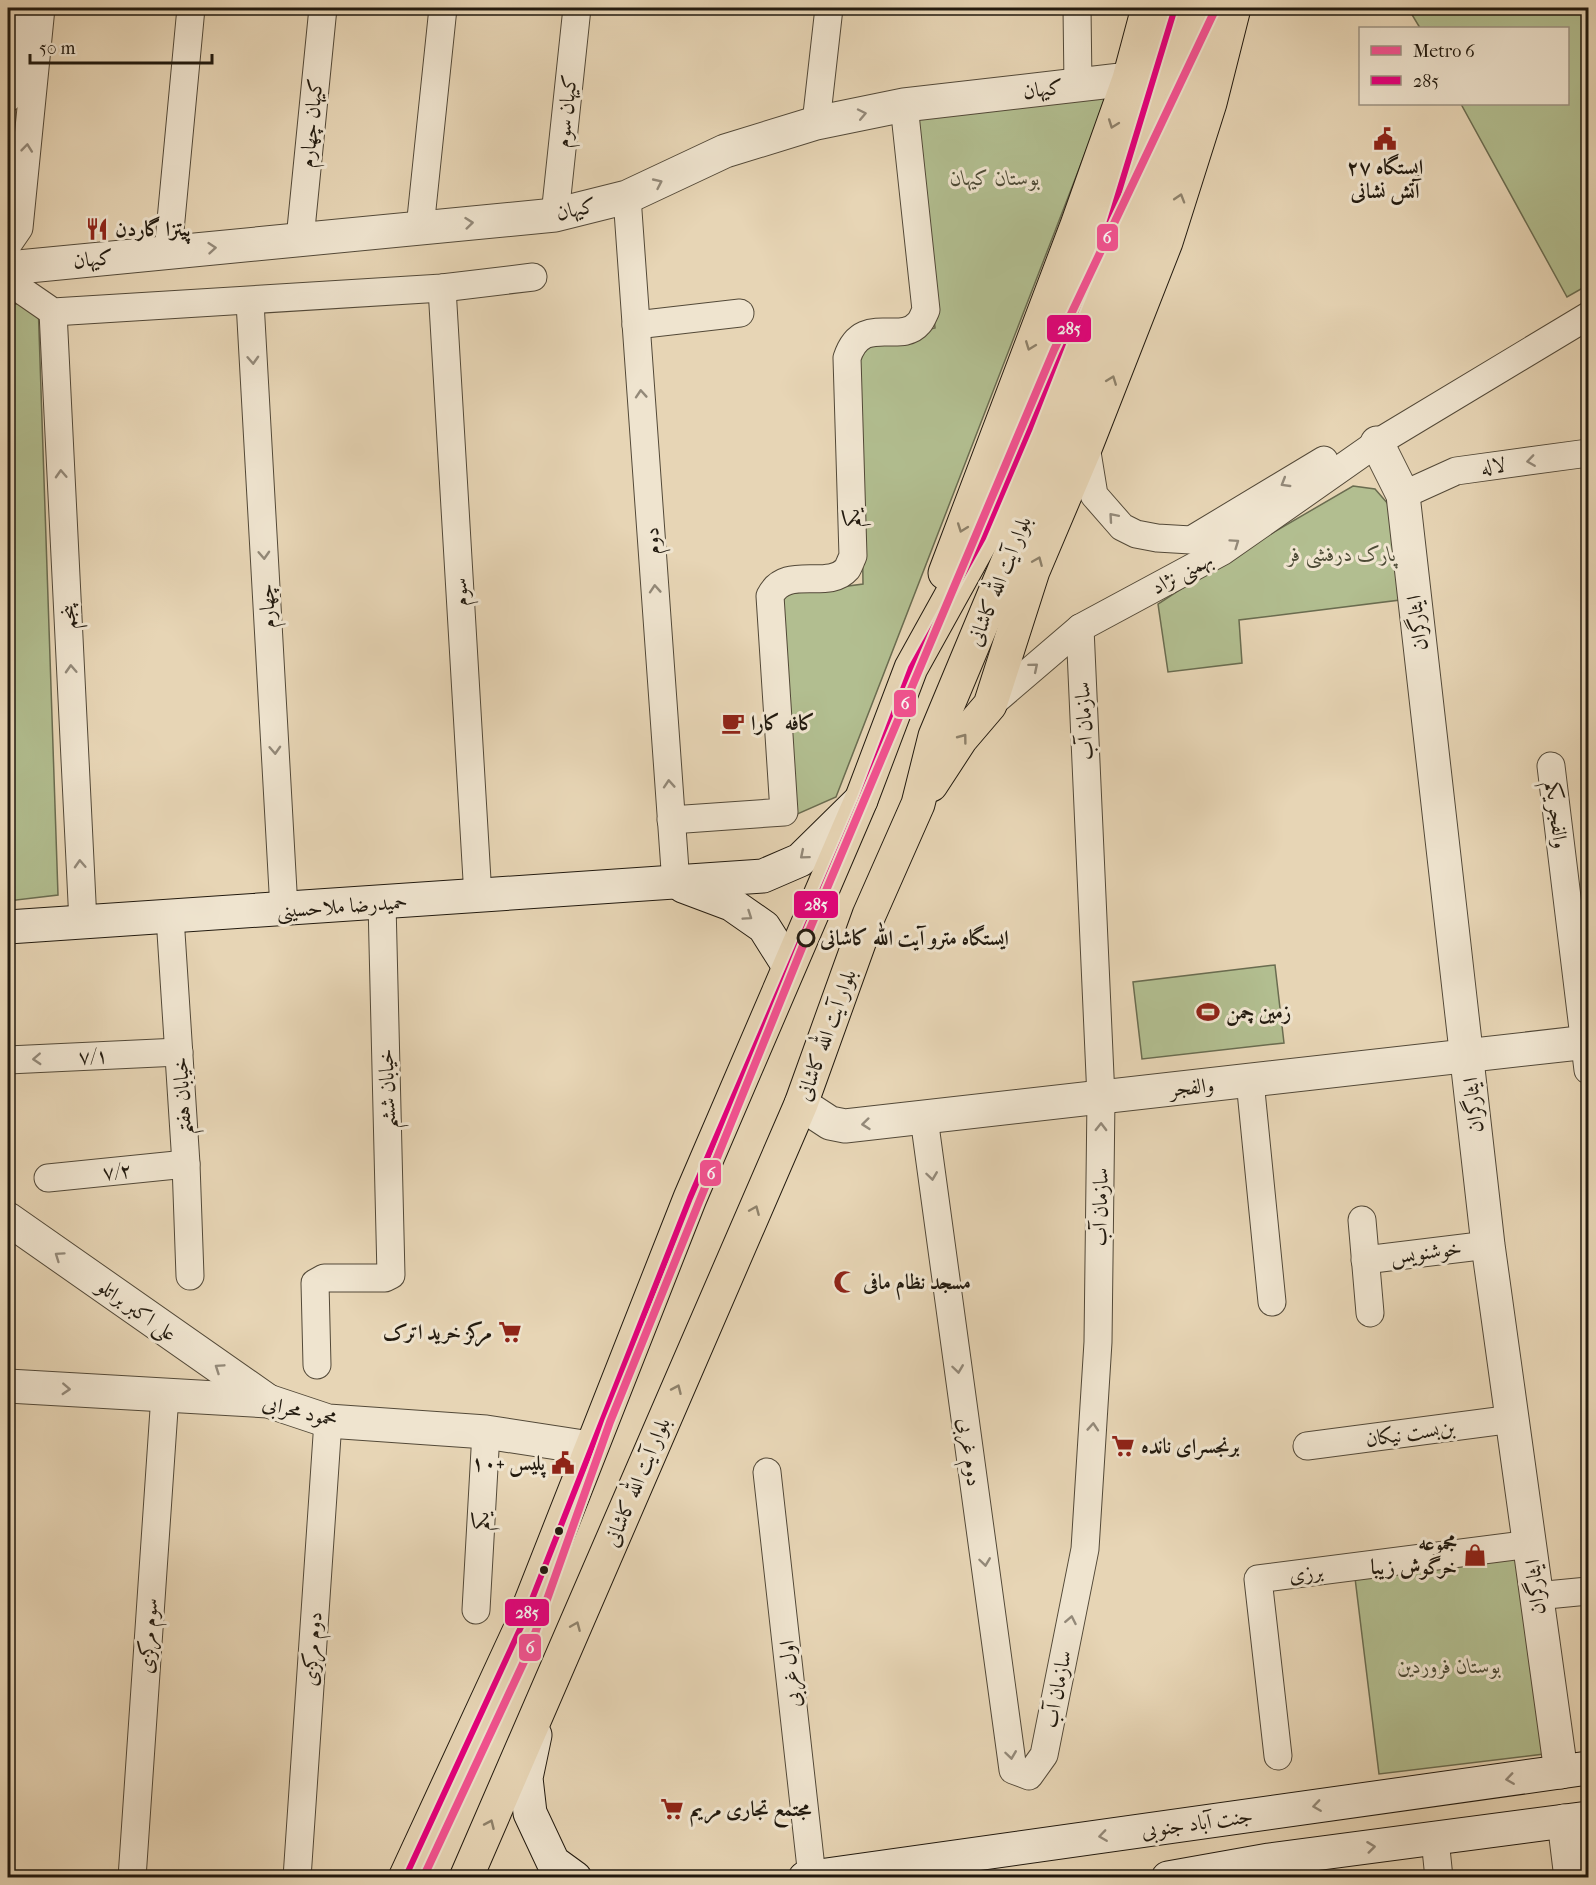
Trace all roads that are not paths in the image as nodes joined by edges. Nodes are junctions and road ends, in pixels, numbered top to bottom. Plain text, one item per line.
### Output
1 (16, 8) edge
2 (42, 8) edge
3 (191, 8) edge
4 (323, 8) edge
5 (443, 8) edge
6 (577, 8) edge
7 (829, 8) edge
8 (1077, 8) edge
9 (1148, 8) edge
10 (1175, 8) edge
11 (1205, 8) edge
12 (1234, 8) edge
13 (1129, 80) junction
14 (1078, 85) junction
15 (8, 98) edge
16 (904, 105) junction
17 (816, 123) junction
18 (627, 197) junction
19 (555, 215) junction
20 (420, 228) junction
21 (300, 239) junction
22 (8, 244) edge
23 (168, 252) junction
24 (8, 268) edge
25 (533, 277) dead end
26 (8, 281) edge
27 (442, 288) junction
28 (250, 302) junction
29 (53, 312) junction
30 (740, 313) dead end
31 (1588, 316) edge
32 (636, 325) junction
33 (1377, 443) junction
34 (1086, 446) junction
35 (1588, 453) edge
36 (1403, 495) junction
37 (1080, 628) junction
38 (911, 668) junction
39 (990, 705) junction
40 (1551, 766) dead end
41 (861, 800) junction
42 (918, 804) junction
43 (671, 820) junction
44 (676, 884) junction
45 (478, 897) junction
46 (382, 903) junction
47 (284, 909) junction
48 (170, 917) junction
49 (83, 922) junction
50 (8, 927) edge
51 (788, 966) junction
52 (1587, 1051) edge
53 (180, 1052) junction
54 (1468, 1056) junction
55 (8, 1060) edge
56 (1250, 1081) junction
57 (1101, 1098) junction
58 (801, 1104) junction
59 (924, 1118) junction
60 (186, 1164) junction
61 (48, 1178) dead end
62 (8, 1219) edge
63 (1362, 1220) dead end
64 (1488, 1245) junction
65 (1365, 1260) junction
66 (190, 1276) dead end
67 (1272, 1302) dead end
68 (1370, 1313) dead end
69 (317, 1365) dead end
70 (8, 1386) edge
71 (165, 1395) junction
72 (268, 1401) junction
73 (1513, 1419) junction
74 (328, 1421) junction
75 (486, 1432) junction
76 (1307, 1446) dead end
77 (590, 1448) junction
78 (767, 1472) dead end
79 (1531, 1544) junction
80 (1588, 1591) edge
81 (1536, 1596) junction
82 (476, 1610) dead end
83 (559, 1666) junction
84 (1278, 1756) dead end
85 (1575, 1770) edge
86 (1029, 1776) joint
87 (1576, 1820) edge
88 (1435, 1839) junction
89 (1270, 1869) edge
90 (809, 1877) edge
91 (132, 1878) edge
92 (297, 1878) edge
93 (405, 1878) edge
94 (466, 1878) edge
95 (575, 1878) edge
96 (1168, 1878) edge
97 (1439, 1878) edge
98 (1571, 1878) edge

1 - 15 street
22 -> 2 street
3 - 23 street
4 - 21 street, کیهان چهارم
5 - 20 street
6 - 19 street, کیهان سوم
7 - 17 street
8 - 14 street
9 - 13 main road
10 - 38 main road, بلوار آیت الله کاشانی
11 - 42 main road, بلوار آیت الله کاشانی
34 -> 12 main road
13 - 14 street, کیهان
13 -> 38 main road
14 - 16 street, کیهان
17 -> 16 street, کیهان
16 - 43 street, یکم
18 -> 17 street, کیهان
18 - 19 street, کیهان
18 - 32 street, دوم
20 -> 19 street, کیهان
20 - 21 street, کیهان
23 -> 21 street, کیهان
23 - 24 street, کیهان
25 - 27 street
26 - 29 street
27 - 28 street
27 - 45 street, سوم
28 - 29 street
28 -> 47 street, چهارم
49 -> 29 street, پنجم
30 - 32 street
31 - 33 street, بهمنی نژاد
43 -> 32 street, دوم
33 -> 34 street, بهمنی نژاد
33 - 36 street, ایثارگران
37 -> 33 street, بهمنی نژاد
39 -> 34 main road
35 -> 36 street, لاله
36 - 54 street, ایثارگران
39 -> 37 street, بهمنی نژاد
37 - 57 street, سازمان آب
38 - 41 main road, بلوار آیت الله کاشانی
42 -> 39 main road
40 - 52 street, والفجر یکم
41 -> 44 street, حمیدرضا ملاحسینی
41 - 51 main road, بلوار آیت الله کاشانی
42 - 58 main road, بلوار آیت الله کاشانی
43 - 44 street, دوم
44 - 45 street, حمیدرضا ملاحسینی
44 -> 51 street
45 - 46 street, حمیدرضا ملاحسینی
46 - 47 street, حمیدرضا ملاحسینی
46 - 69 street, خیابان ششم
47 - 48 street, حمیدرضا ملاحسینی
48 - 49 street, حمیدرضا ملاحسینی
48 - 53 street, خیابان هفتم
49 - 50 street, حمیدرضا ملاحسینی
51 - 77 main road, بلوار آیت الله کاشانی
52 - 54 street, والفجر
53 -> 55 street, ۷/۱
53 - 60 street, خیابان هفتم
54 - 56 street, والفجر
54 - 64 street, ایثارگران
56 - 57 street, والفجر
56 - 67 street
57 - 59 street, والفجر
86 -> 57 street, سازمان آب
59 -> 58 street, والفجر
83 -> 58 main road, بلوار آیت الله کاشانی
59 -> 86 street, دوم غربی
60 - 61 street, ۷/۲
60 - 66 street, خیابان هفتم
72 -> 62 street, علی اکبر براتلو
63 - 65 street
64 - 65 street, خوشنویس
64 - 73 street, ایثارگران
65 - 68 street
70 -> 71 street, محمود محرابی
71 - 72 street, محمود محرابی
71 - 91 street, سوم مرکزی
72 - 74 street, محمود محرابی
73 - 76 street, بن‌بست نیکان
73 - 79 street, ایثارگران
74 - 75 street, محمود محرابی
74 - 92 street, دوم مرکزی
75 - 77 street, محمود محرابی
75 - 82 street, یکم
77 - 93 main road, بلوار آیت الله کاشانی
78 - 90 street, اول غربی
79 - 81 street, ایثارگران
79 - 84 street, برزی
80 - 81 street
81 - 85 street, ایثارگران
94 -> 83 main road, بلوار آیت الله کاشانی
83 - 95 street
85 -> 90 street, جنت آباد جنوبی
87 - 88 street
87 - 98 street
89 -> 88 street
88 - 97 street
89 - 96 street

